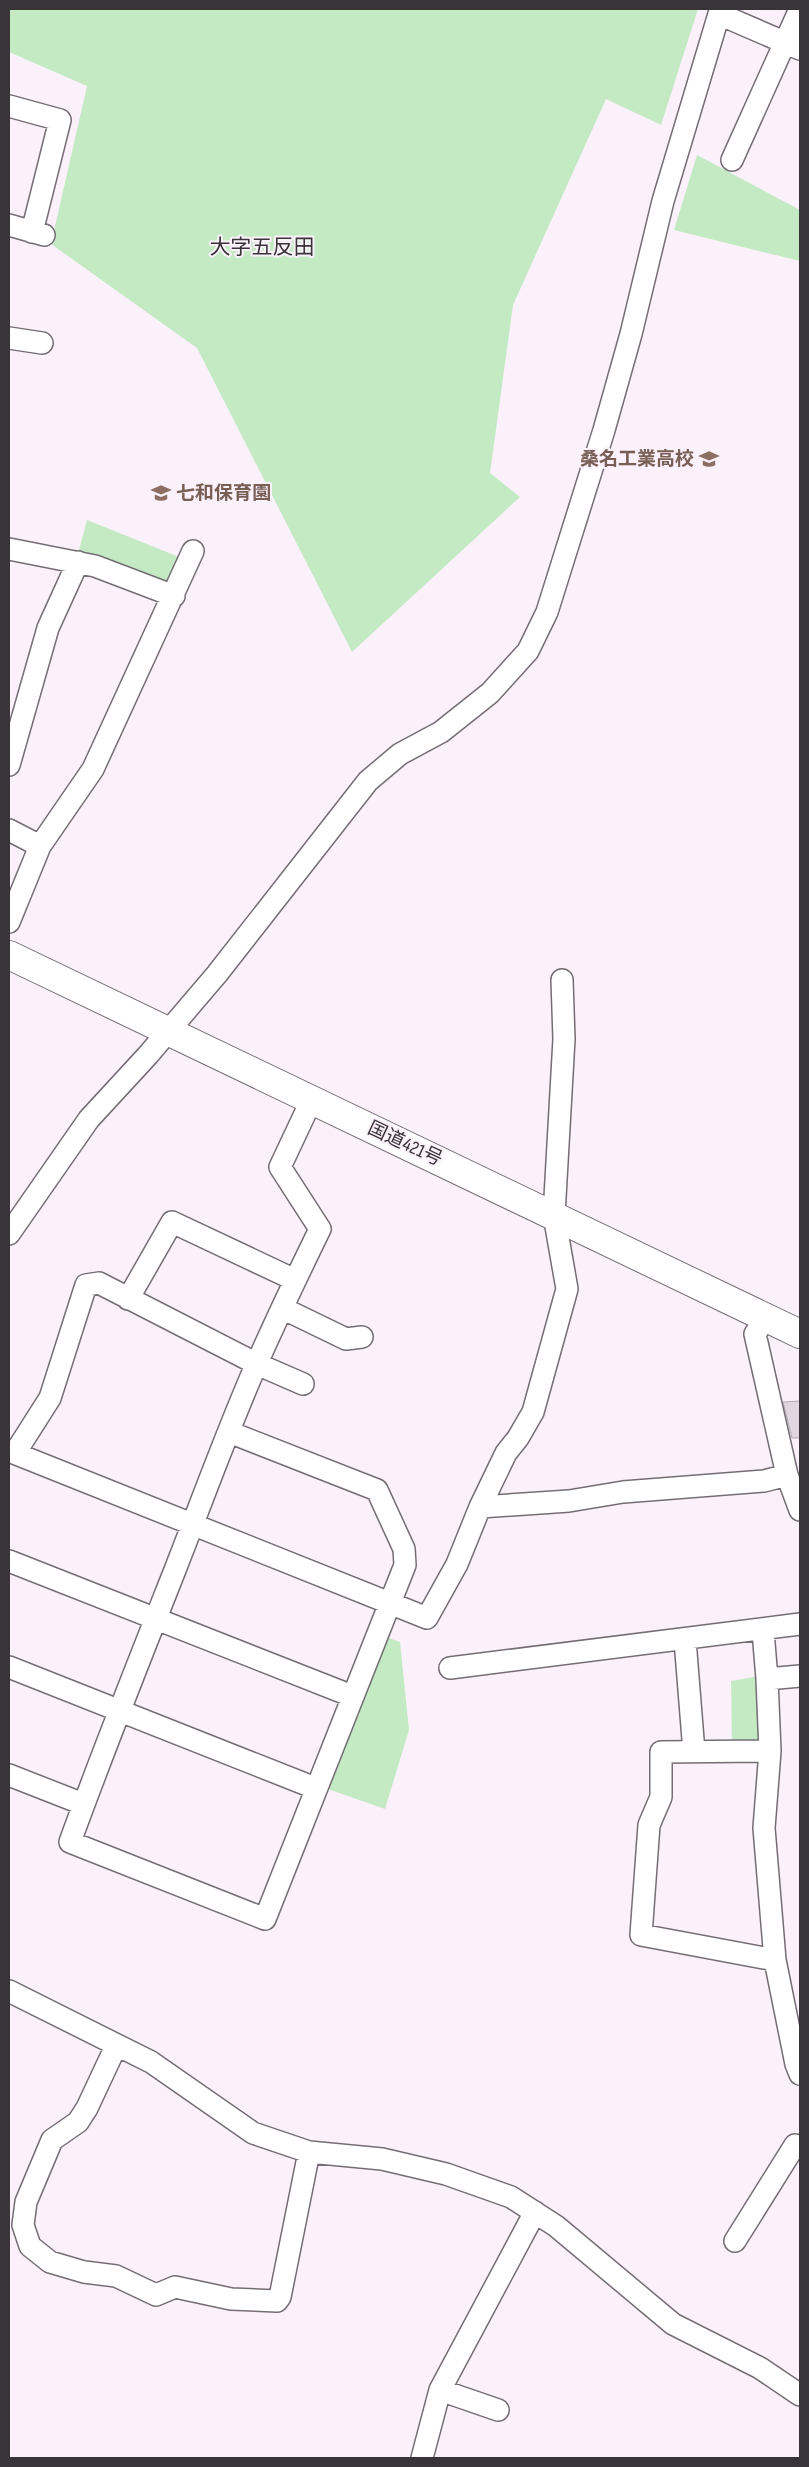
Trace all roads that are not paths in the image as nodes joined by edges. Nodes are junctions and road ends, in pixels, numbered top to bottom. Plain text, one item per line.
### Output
1 (800, 9) edge
2 (793, 46) edge
3 (9, 106) edge
4 (732, 160) dead end
5 (9, 225) edge
6 (9, 338) edge
7 (42, 343) dead end
8 (9, 549) edge
9 (193, 551) dead end
10 (78, 562) junction
11 (174, 596) junction
12 (9, 765) edge
13 (9, 830) edge
14 (40, 846) junction
15 (9, 922) edge
16 (9, 955) edge
17 (562, 980) dead end
18 (169, 1030) junction
19 (312, 1099) junction
20 (554, 1215) junction
21 (9, 1234) edge
22 (295, 1280) junction
23 (128, 1299) junction
24 (282, 1308) junction
25 (766, 1317) junction
26 (800, 1334) edge
27 (362, 1337) dead end
28 (256, 1364) junction
29 (303, 1384) dead end
30 (229, 1432) junction
31 (12, 1452) edge
32 (787, 1475) junction
33 (480, 1507) junction
34 (800, 1510) edge
35 (193, 1524) junction
36 (9, 1560) edge
37 (390, 1603) junction
38 (156, 1619) junction
39 (800, 1624) edge
40 (763, 1631) junction
41 (685, 1640) junction
42 (9, 1667) edge
43 (450, 1668) dead end
44 (800, 1676) edge
45 (767, 1679) junction
46 (352, 1696) junction
47 (120, 1710) junction
48 (770, 1751) junction
49 (694, 1752) junction
50 (9, 1775) edge
51 (315, 1788) junction
52 (83, 1804) junction
53 (775, 1960) junction
54 (9, 1991) edge
55 (116, 2046) junction
56 (800, 2074) edge
57 (800, 2147) edge
58 (309, 2152) junction
59 (536, 2212) junction
60 (735, 2242) dead end
61 (440, 2390) junction
62 (800, 2394) edge
63 (498, 2410) dead end
64 (422, 2458) edge

1 - 2 street
2 - 4 street
2 - 18 street
3 - 5 street
6 - 7 street
8 - 10 street
9 - 11 street
10 - 11 street
10 - 12 street
11 - 14 street
13 - 14 street
14 - 15 street
16 - 18 highway, 国道421号
17 - 20 street
18 - 19 highway, 国道421号
18 - 21 street
19 - 20 highway, 国道421号
19 - 22 street
20 - 25 highway, 国道421号
20 - 33 street
22 - 23 street
22 - 24 street
23 - 28 street
23 - 31 street
24 - 27 street
24 - 28 street
25 - 26 highway, 国道421号
25 - 32 street
28 - 29 street
28 - 30 street
30 - 35 street
30 - 37 street
31 - 35 street
32 - 33 street
32 - 34 street
33 - 37 street
35 - 37 street
35 - 38 street
36 - 38 street
37 - 46 street
38 - 46 street
38 - 47 street
39 - 40 street
40 - 41 street
40 - 45 street
41 - 43 street
41 - 49 street
42 - 47 street
44 - 45 street
45 - 48 street
46 - 51 street
47 - 51 street
47 - 52 street
48 - 49 street
48 - 53 street
49 - 53 street
50 - 52 street
51 - 52 street
53 - 56 street
54 - 55 street
55 - 58 street
55 - 58 street
57 - 60 street
58 - 59 street
59 - 61 street
59 - 62 street
61 - 63 street
61 - 64 street

